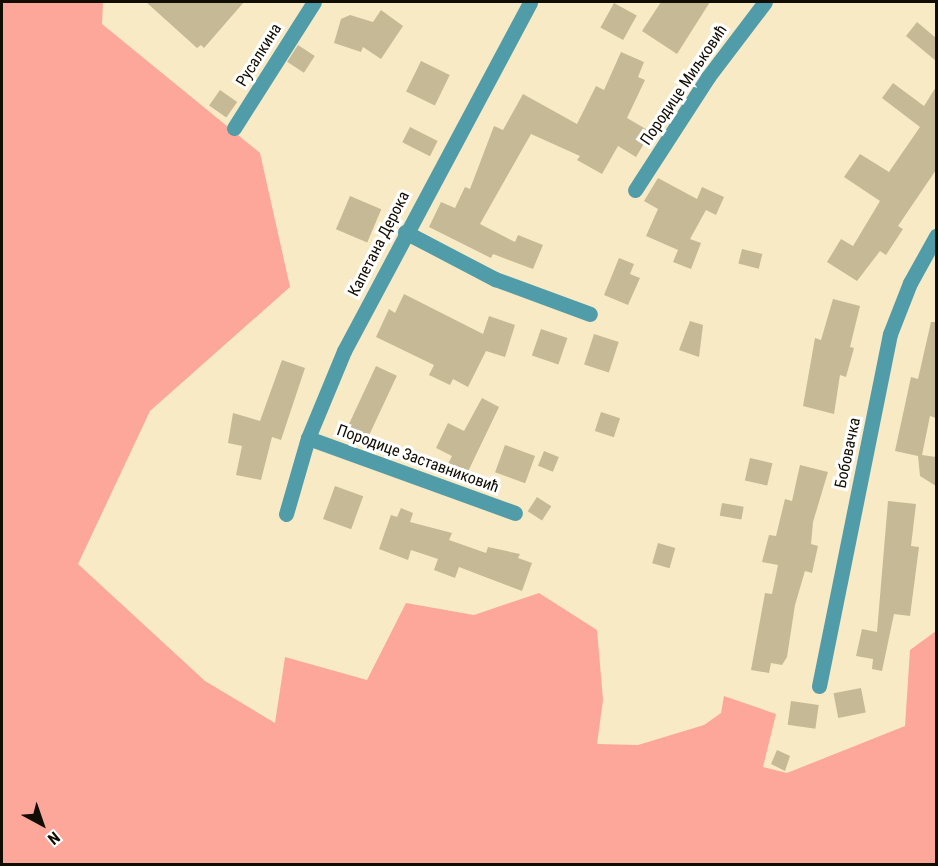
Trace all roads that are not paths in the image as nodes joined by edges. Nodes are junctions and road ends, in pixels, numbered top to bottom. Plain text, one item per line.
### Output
1 (314, 2) edge
2 (530, 2) edge
3 (765, 2) edge
4 (234, 128) dead end
5 (635, 190) dead end
6 (405, 232) junction
7 (936, 236) edge
8 (590, 314) dead end
9 (308, 438) junction
10 (515, 513) dead end
11 (286, 514) dead end
12 (819, 686) dead end

1 - 4 street, Русалкина
2 - 6 street, Капетана Дерока
3 - 5 street, Породице Миљковић
6 - 8 street
6 - 9 street, Капетана Дерока
7 - 12 street, Бобовачка
9 - 10 street, Породице Заставниковић
9 - 11 street, Капетана Дерока

